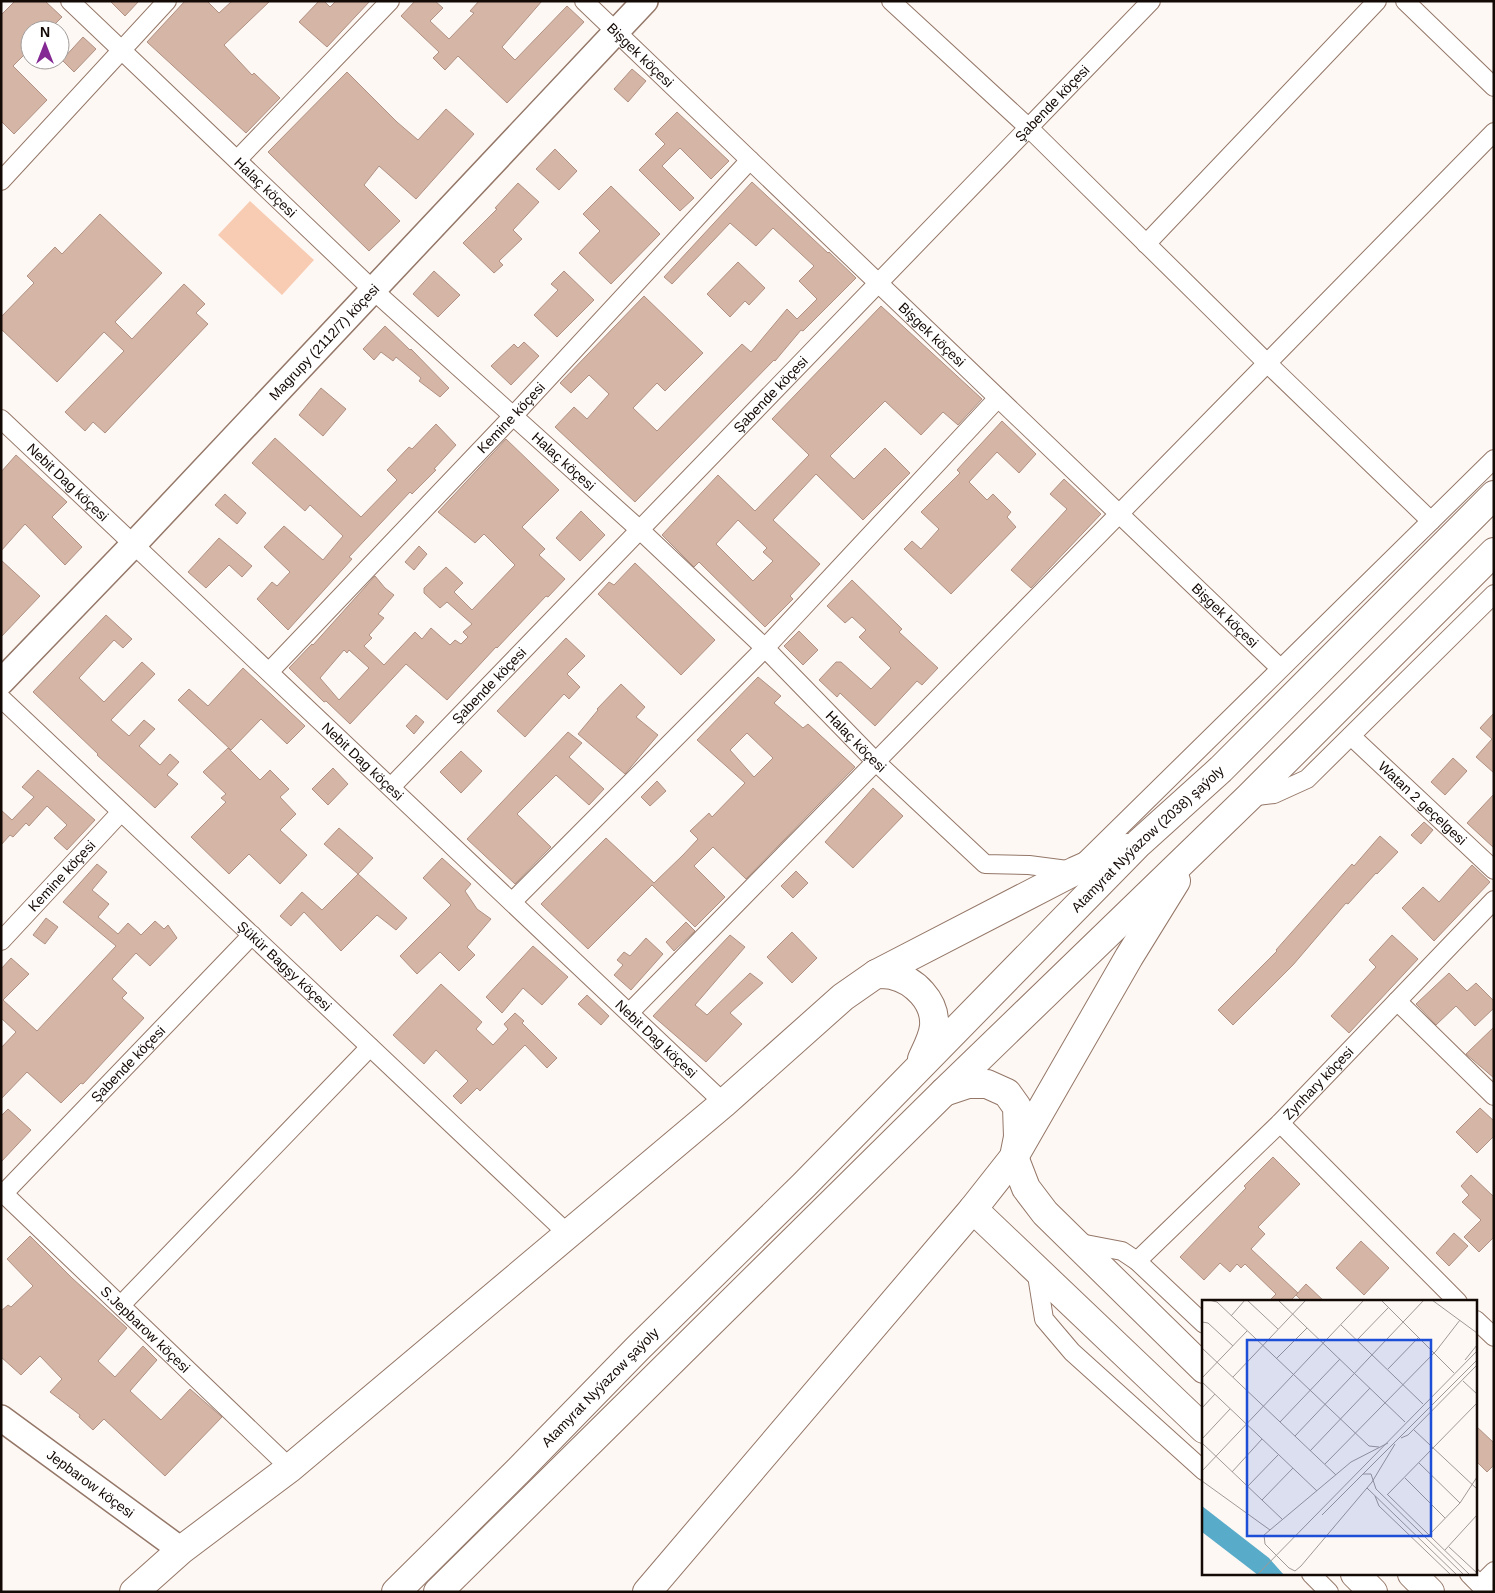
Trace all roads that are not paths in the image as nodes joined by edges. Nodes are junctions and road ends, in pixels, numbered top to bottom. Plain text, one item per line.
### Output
1 (70, 1) edge
2 (167, 1) edge
3 (390, 1) edge
4 (584, 1) edge
5 (645, 1) edge
6 (1151, 1) edge
7 (1378, 1) edge
8 (1405, 1) edge
9 (894, 2) edge
10 (616, 32) junction
11 (121, 50) junction
12 (1494, 87) edge
13 (1028, 128) junction
14 (1494, 132) edge
15 (237, 160) junction
16 (750, 160) junction
17 (1, 181) edge
18 (1146, 244) junction
19 (878, 283) junction
20 (373, 290) junction
21 (1266, 362) junction
22 (998, 398) junction
23 (513, 416) junction
24 (1, 418) edge
25 (1494, 459) edge
26 (1494, 495) edge
27 (1119, 514) junction
28 (1430, 521) junction
29 (640, 530) junction
30 (134, 544) junction
31 (1494, 552) edge
32 (1494, 594) edge
33 (765, 648) junction
34 (269, 672) junction
35 (1277, 672) junction
36 (1, 682) edge
37 (1, 698) edge
38 (1269, 722) junction
39 (1351, 736) junction
40 (875, 761) junction
41 (390, 787) junction
42 (1249, 798) junction
43 (121, 812) junction
44 (1139, 843) junction
45 (1197, 846) junction
46 (1494, 870) edge
47 (1075, 871) junction
48 (1494, 900) edge
49 (512, 902) junction
50 (252, 935) junction
51 (1, 941) edge
52 (876, 974) junction
53 (1397, 1001) junction
54 (629, 1013) junction
55 (370, 1047) junction
56 (916, 1071) junction
57 (943, 1093) junction
58 (1494, 1096) edge
59 (724, 1103) junction
60 (1280, 1123) junction
61 (1014, 1157) junction
62 (804, 1185) joint
63 (2, 1192) edge
64 (973, 1210) junction
65 (568, 1234) junction
66 (1075, 1242) junction
67 (1138, 1261) junction
68 (1036, 1269) junction
69 (1456, 1300) edge
70 (121, 1306) junction
71 (1202, 1322) edge
72 (1478, 1322) edge
73 (1494, 1338) edge
74 (1202, 1367) edge
75 (1, 1418) edge
76 (1202, 1428) edge
77 (290, 1468) junction
78 (1202, 1469) edge
79 (181, 1550) junction
80 (1494, 1571) edge
81 (1313, 1576) edge
82 (1357, 1576) edge
83 (1414, 1576) edge
84 (1479, 1584) edge
85 (134, 1592) edge
86 (396, 1592) edge
87 (438, 1592) edge
88 (647, 1592) edge
89 (1329, 1592) edge
90 (1373, 1592) edge
91 (1430, 1592) edge

1 - 11 street, Halaç köçesi
2 - 11 street
3 - 15 street
4 - 10 street, Bişgek köçesi
5 - 10 street, Magrupy (2112/7) köçesi
6 - 13 street, Şabende köçesi
7 - 18 street
8 - 12 street
9 - 13 street
10 - 16 street, Bişgek köçesi
10 - 20 street, Magrupy (2112/7) köçesi
11 - 15 street, Halaç köçesi
11 - 17 street
13 - 18 street
13 - 19 street, Şabende köçesi
14 - 21 street
15 - 20 street, Halaç köçesi
16 - 19 street, Bişgek köçesi
16 - 23 street, Kemine köçesi
18 - 21 street
19 - 22 street, Bişgek köçesi
19 - 29 street, Şabende köçesi
20 - 23 street, Halaç köçesi
20 - 30 street, Magrupy (2112/7) köçesi
21 - 27 street
21 - 28 street
22 - 27 street, Bişgek köçesi
22 - 33 street
23 - 29 street, Halaç köçesi
23 - 34 street, Kemine köçesi
24 - 30 street, Nebit Dag köçesi
25 - 28 street
26 - 38 main road, Atamyrat Nyýazow (2038) şaýoly
27 - 35 street, Bişgek köçesi
27 - 40 street
28 - 35 street
29 - 33 street, Halaç köçesi
29 - 41 street, Şabende köçesi
30 - 34 street, Nebit Dag köçesi
30 - 36 street, Magrupy (2112/7) köçesi
31 - 42 main road
32 - 39 street
33 - 40 street, Halaç köçesi
33 - 49 street
34 - 41 street, Nebit Dag köçesi
35 - 38 street
35 - 47 street
37 - 43 street, Şükür Bagşy köçesi
38 - 44 main road, Atamyrat Nyýazow (2038) şaýoly
39 - 42 street
39 - 46 street, Watan 2 geçelgesi
40 - 47 street, Halaç köçesi
40 - 54 street
41 - 49 street, Nebit Dag köçesi
42 - 45 main road
43 - 50 street, Şükür Bagşy köçesi
43 - 51 street, Kemine köçesi
44 - 47 main road
44 - 56 main road, Atamyrat Nyýazow (2038) şaýoly
45 - 57 main road
45 - 61 main road
47 - 52 main road
48 - 53 street, Zynhary köçesi
49 - 54 street, Nebit Dag köçesi
50 - 55 street, Şükür Bagşy köçesi
50 - 63 street, Şabende köçesi
52 - 56 main road
52 - 59 main road
53 - 58 street
53 - 60 street, Zynhary köçesi
54 - 59 street, Nebit Dag köçesi
55 - 65 street, Şükür Bagşy köçesi
55 - 70 street
56 - 62 main road, Atamyrat Nyýazow (2038) şaýoly
57 - 61 main road
57 - 87 main road, Atamyrat Nyýazow şaýoly
59 - 65 main road
60 - 67 street, Zynhary köçesi
60 - 69 street
61 - 64 main road
61 - 66 main road
62 - 86 main road, Atamyrat Nyýazow şaýoly
63 - 70 street, S.Jepbarow köçesi
64 - 68 main road
64 - 88 main road
65 - 77 main road
66 - 67 street
66 - 74 main road
67 - 71 street
68 - 76 main road
68 - 78 street
70 - 77 street, S.Jepbarow köçesi
72 - 73 street
75 - 79 street, Jepbarow köçesi
77 - 79 main road
79 - 85 main road
80 - 84 street
81 - 89 street
82 - 90 main road
83 - 91 main road

